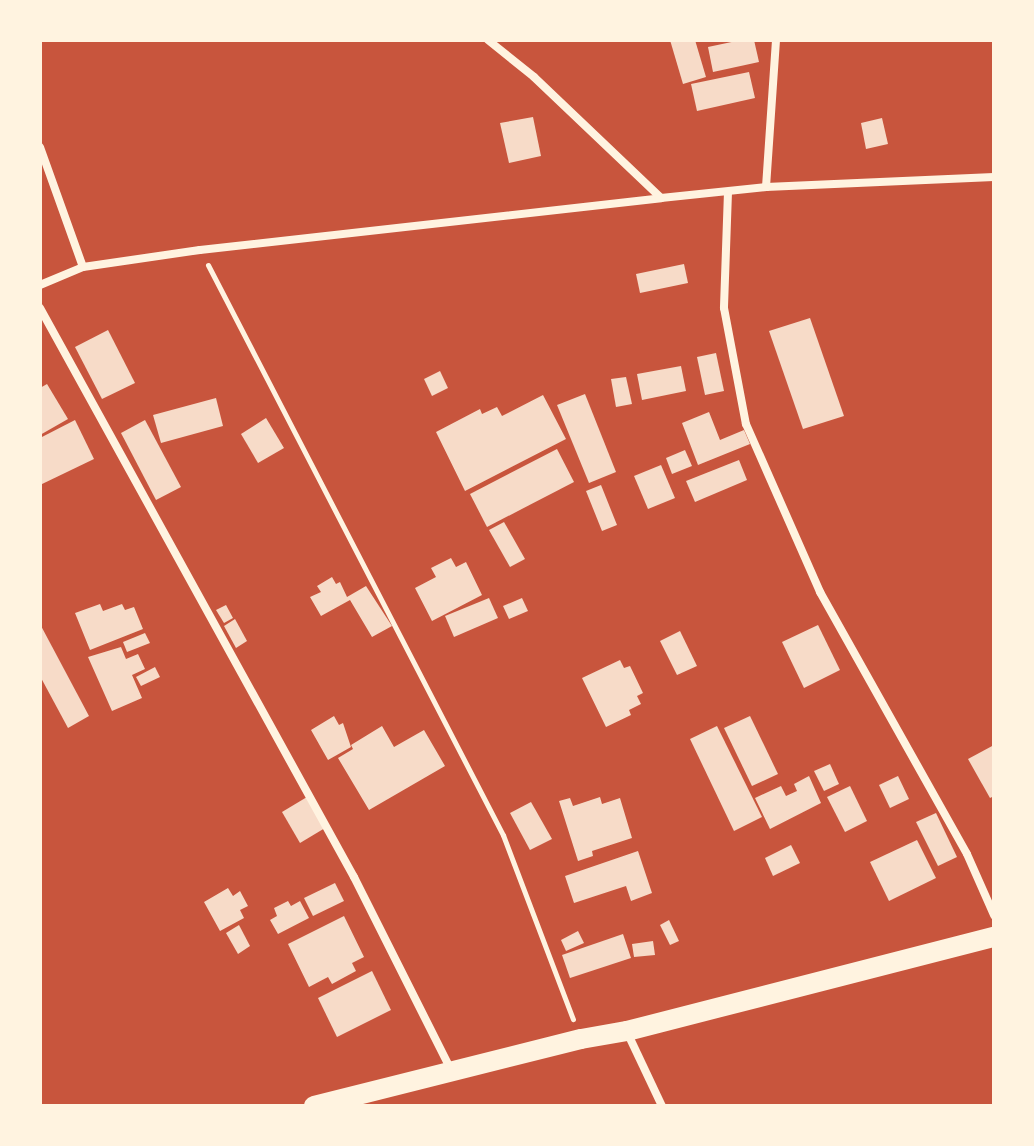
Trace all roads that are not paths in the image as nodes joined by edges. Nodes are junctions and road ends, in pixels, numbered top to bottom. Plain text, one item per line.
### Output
1 (488, 40) edge
2 (776, 40) edge
3 (40, 147) edge
4 (994, 177) edge
5 (766, 187) junction
6 (728, 192) junction
7 (661, 198) junction
8 (83, 267) junction
9 (40, 285) edge
10 (40, 308) edge
11 (994, 915) edge
12 (994, 937) edge
13 (627, 1031) junction
14 (451, 1070) junction
15 (314, 1106) edge
16 (662, 1106) edge

1 - 7 street
2 - 5 street
3 - 8 street
4 - 5 street
5 - 6 street
6 - 7 street
6 - 11 street
7 - 8 street
8 - 9 street
10 - 14 street
12 - 13 main road
13 - 14 main road
13 - 16 street
14 - 15 main road

